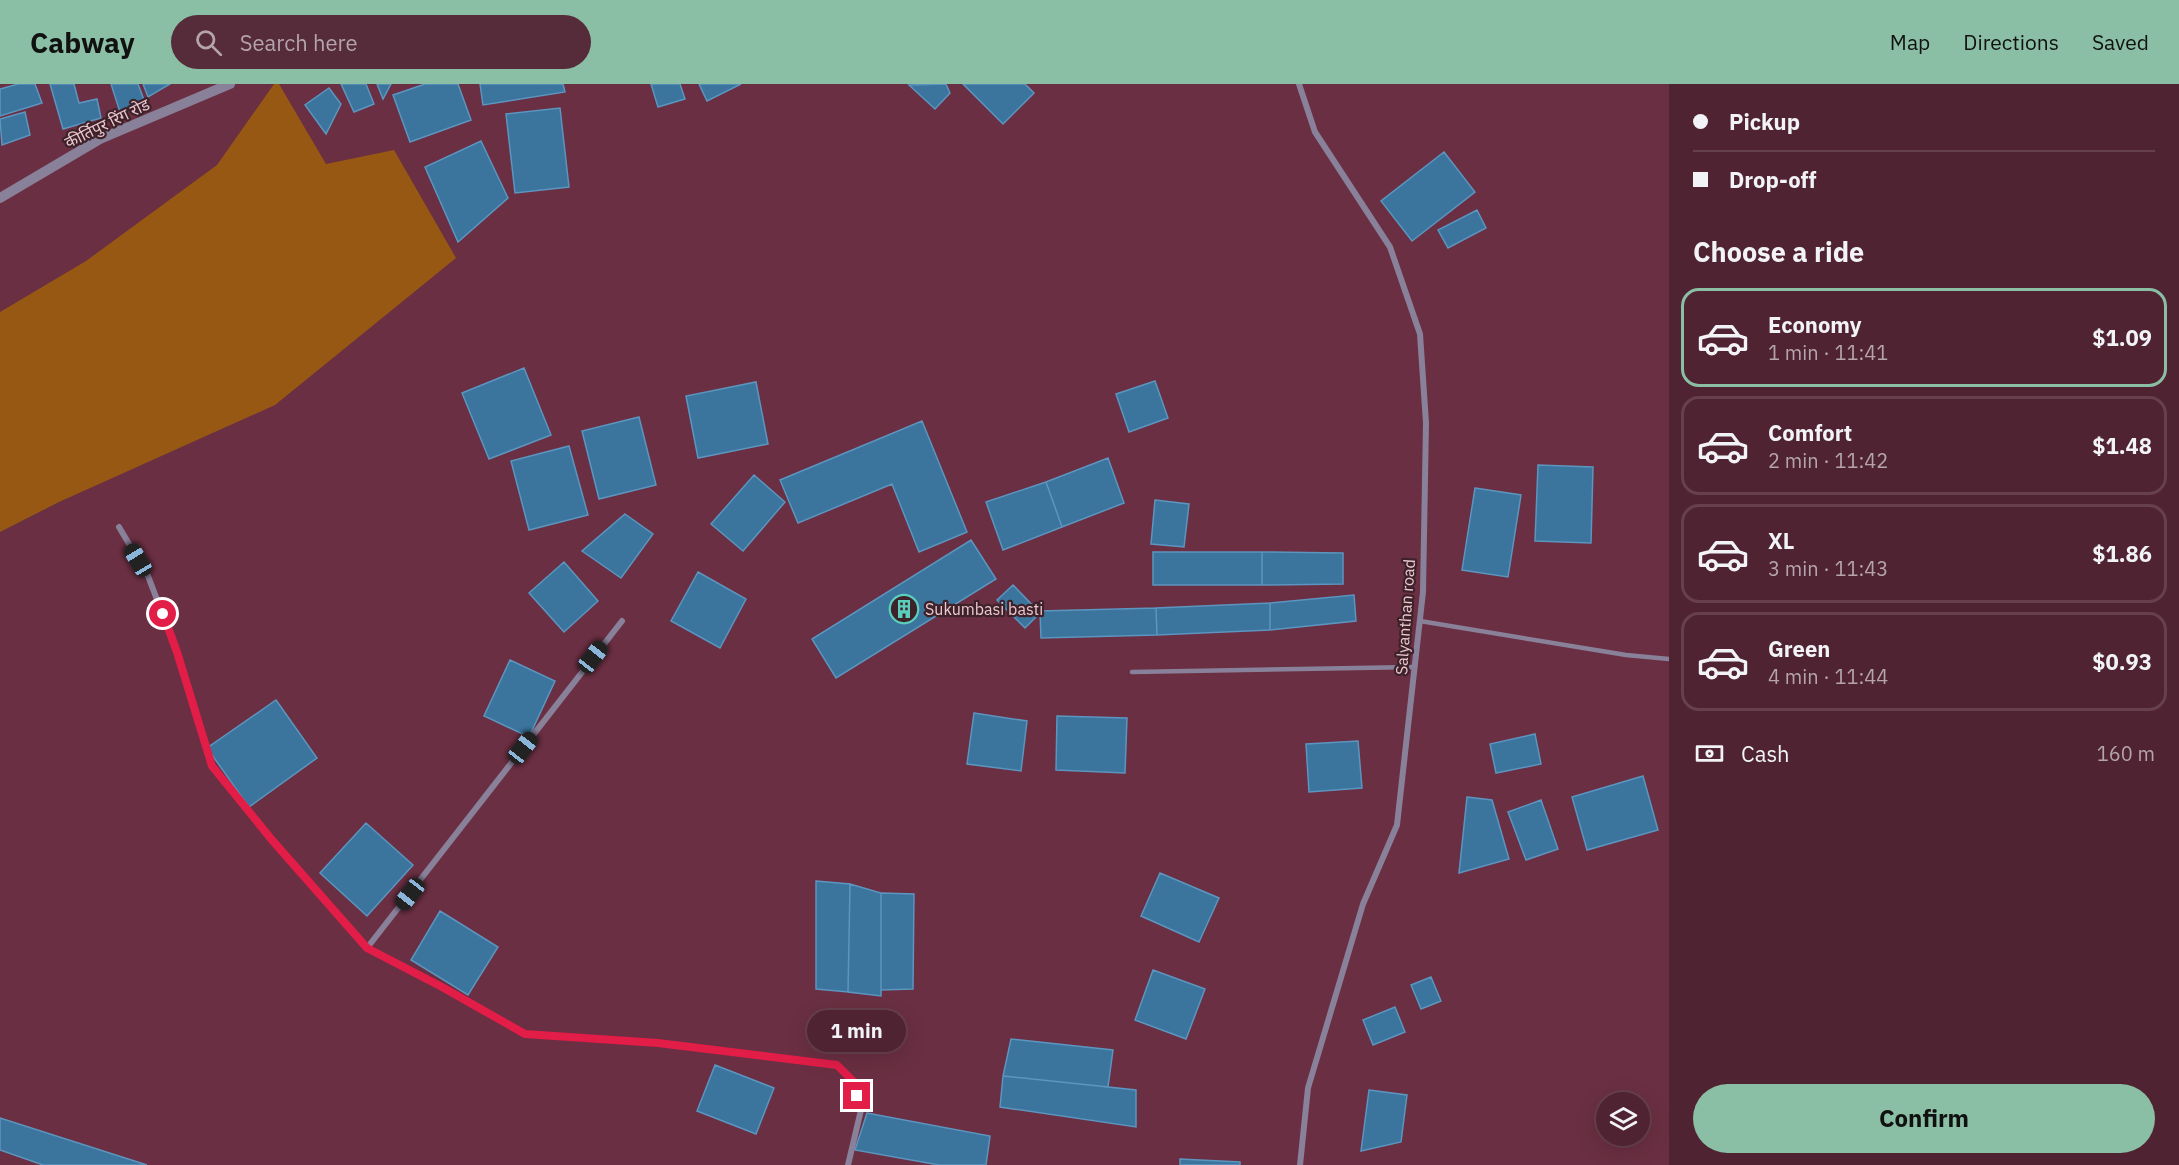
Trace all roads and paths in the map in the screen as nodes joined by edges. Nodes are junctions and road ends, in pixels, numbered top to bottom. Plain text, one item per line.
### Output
1 (230, 84) edge
2 (1299, 84) edge
3 (0, 198) edge
4 (119, 527) dead end
5 (622, 621) dead end
6 (1420, 621) junction
7 (1669, 659) edge
8 (1415, 667) junction
9 (1132, 672) dead end
10 (367, 948) junction
11 (848, 1165) edge
12 (1300, 1165) edge

1 - 3 street, कीर्तिपुर रिंग रोड
2 - 6 street, Salyanthan road
4 - 10 street
5 - 10 street
6 - 7 lane
6 - 8 street, Salyanthan road
8 - 9 lane
8 - 12 street, Salyanthan road
10 - 11 street

